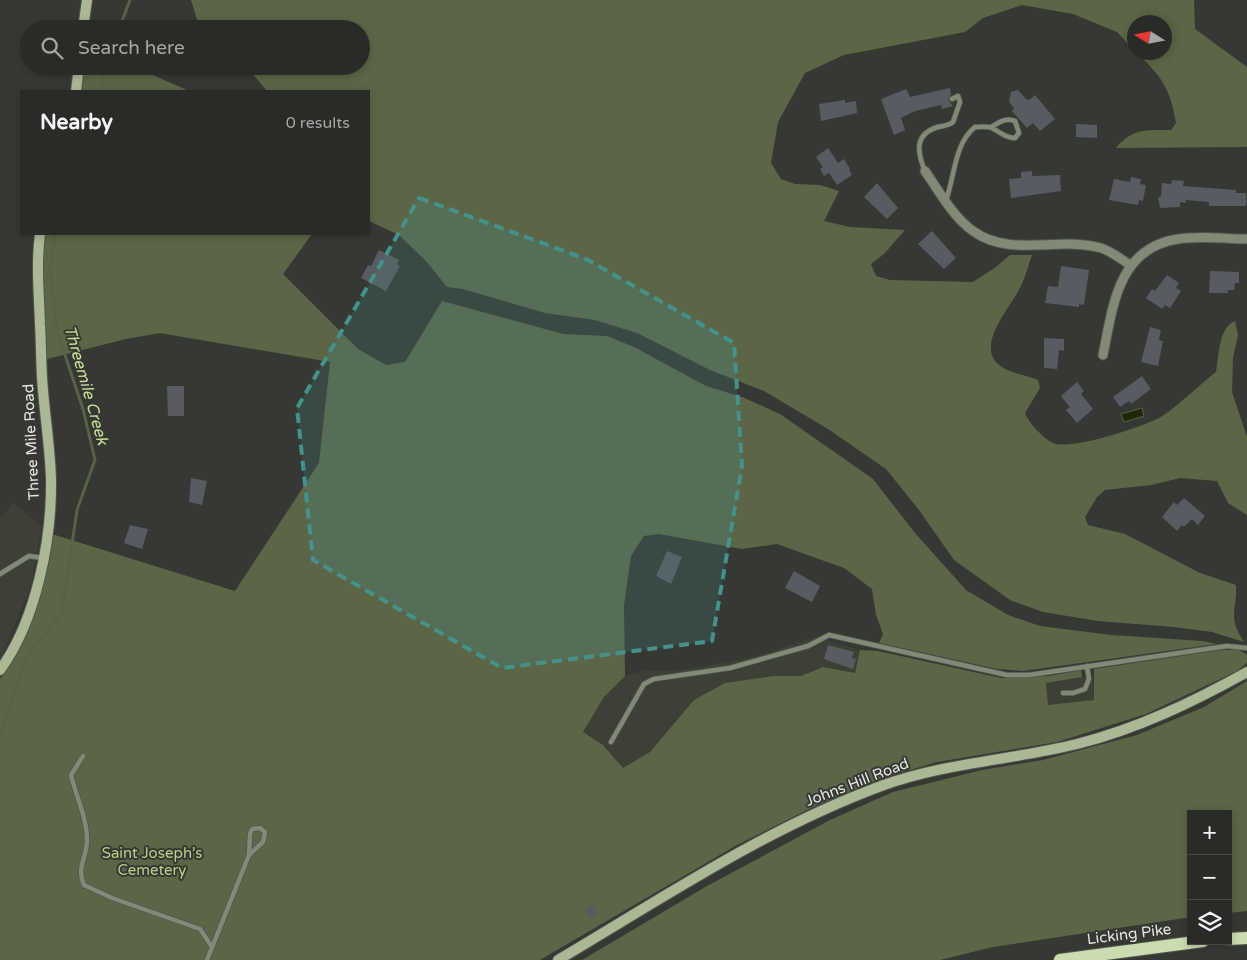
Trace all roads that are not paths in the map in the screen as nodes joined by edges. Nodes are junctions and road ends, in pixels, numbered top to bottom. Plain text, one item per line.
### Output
1 (87, 0) edge
2 (84, 20) edge
3 (78, 75) edge
4 (76, 90) edge
5 (952, 99) dead end
6 (991, 127) junction
7 (925, 171) joint
8 (946, 200) junction
9 (40, 235) edge
10 (1247, 239) edge
11 (1130, 265) junction
12 (1103, 355) dead end
13 (43, 558) junction
14 (0, 574) edge
15 (1247, 648) edge
16 (1087, 666) junction
17 (0, 670) edge
18 (1247, 672) edge
19 (1063, 693) dead end
20 (611, 742) dead end
21 (84, 756) dead end
22 (250, 856) junction
23 (1247, 938) edge
24 (1232, 940) edge
25 (1187, 943) edge
26 (212, 947) junction
27 (207, 960) edge
28 (558, 960) edge
29 (1060, 960) edge

1 - 2 main road
3 - 4 main road
5 - 7 lane
6 - 6 lane
6 - 8 lane
7 - 8 street
8 - 11 street
9 - 13 main road, Three Mile Road
10 - 11 street
11 - 12 street
13 - 14 lane
13 - 17 main road, Three Mile Road
15 - 16 lane
16 - 19 lane
16 - 20 lane
18 - 28 main road, Johns Hill Road
21 - 26 lane
22 - 22 lane
22 - 26 lane
23 - 24 main road
25 - 29 main road, Licking Pike
26 - 27 lane

